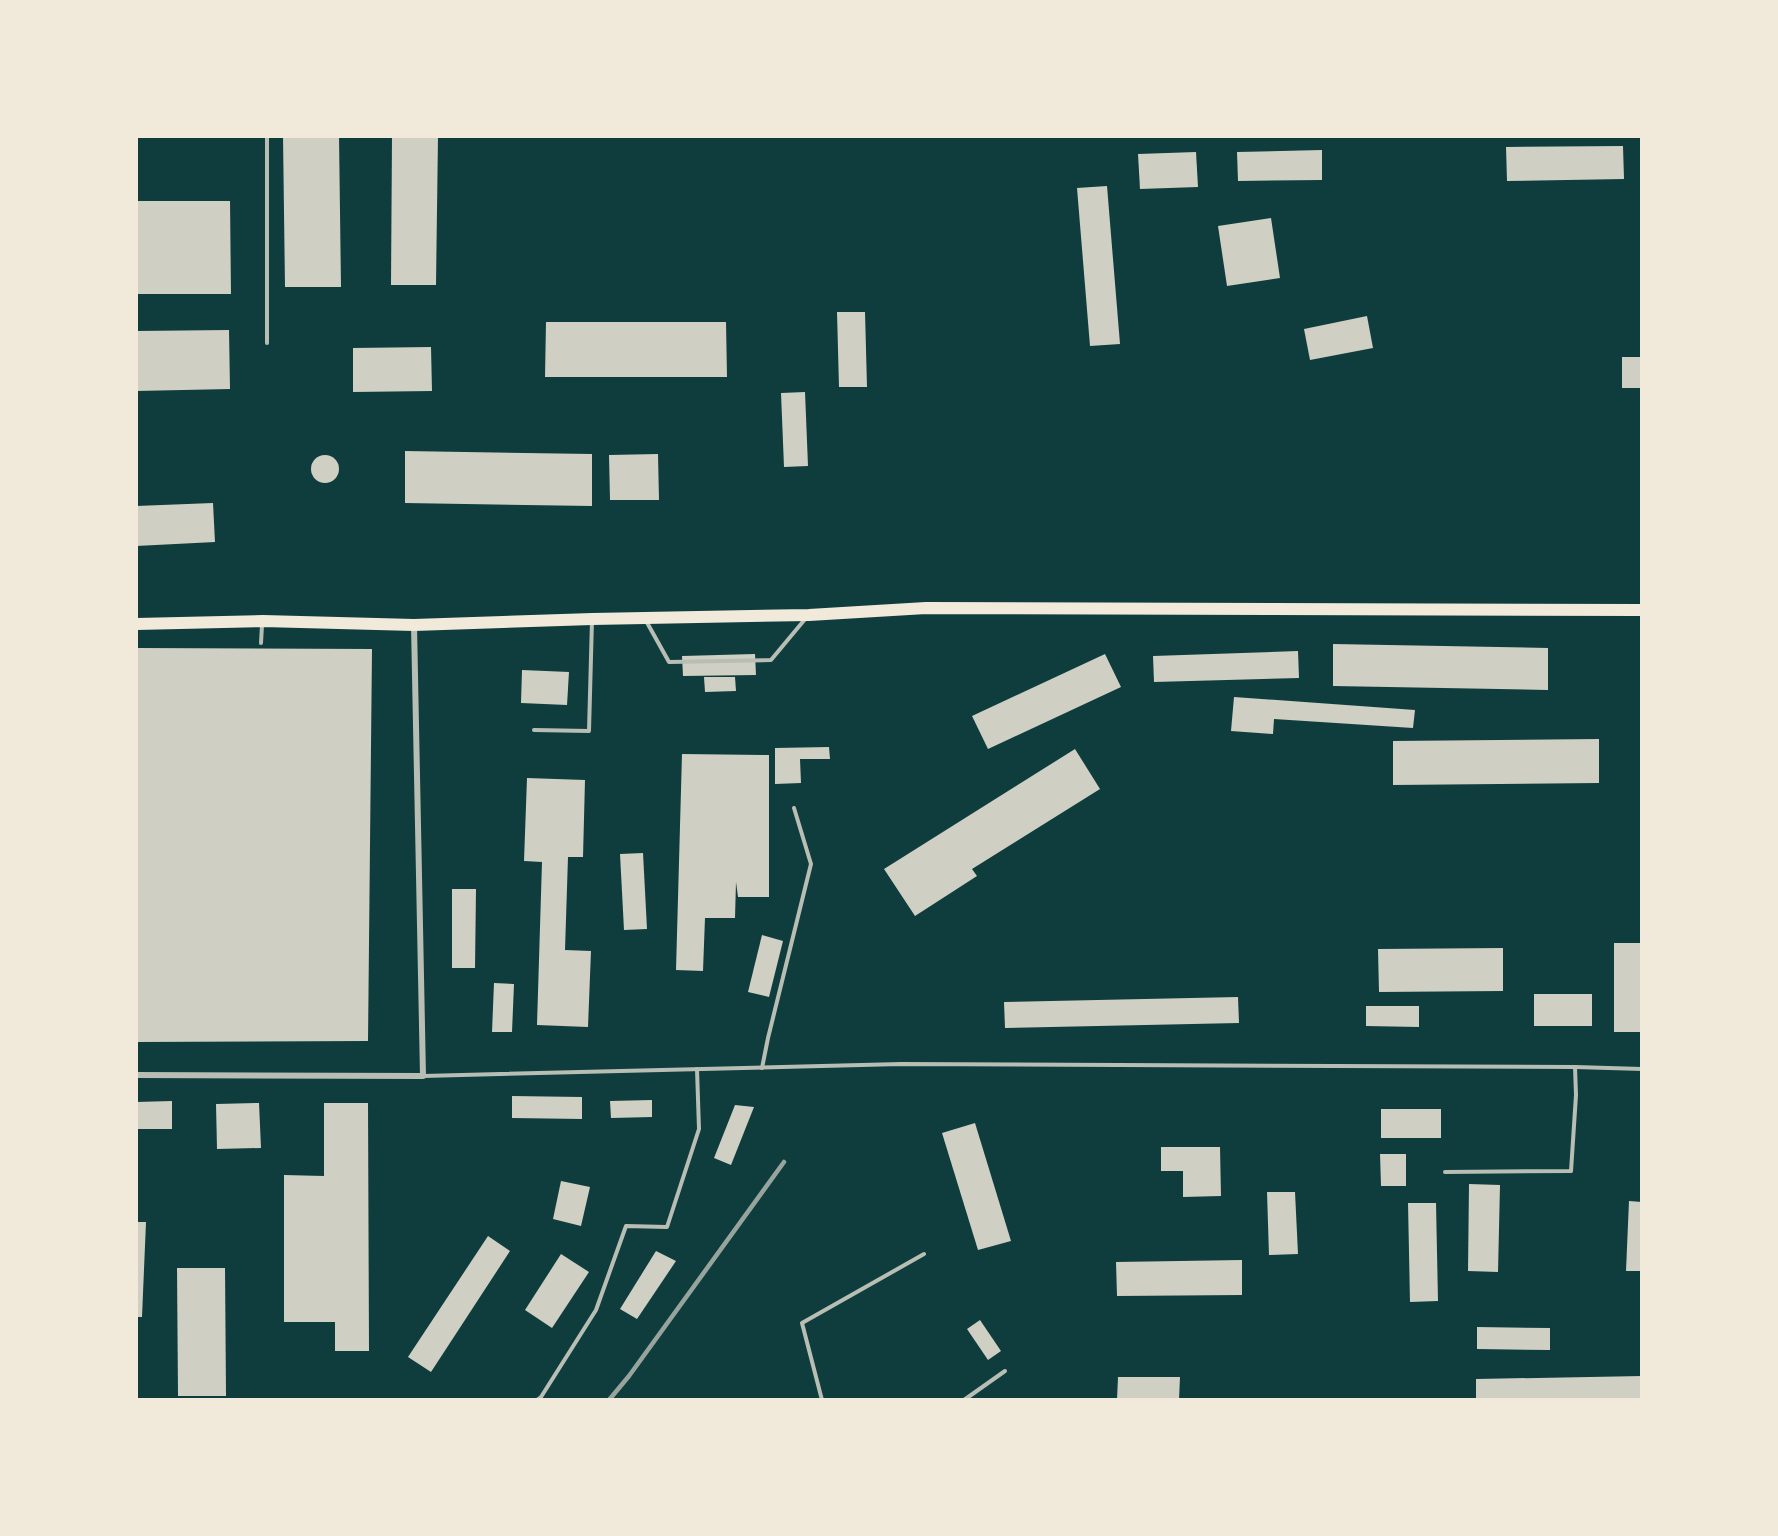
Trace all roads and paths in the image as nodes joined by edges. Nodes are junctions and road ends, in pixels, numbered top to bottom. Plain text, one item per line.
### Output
1 (267, 136) edge
2 (267, 343) dead end
3 (1641, 610) edge
4 (810, 615) junction
5 (592, 619) junction
6 (644, 619) junction
7 (263, 621) junction
8 (136, 624) edge
9 (414, 625) junction
10 (261, 643) dead end
11 (534, 730) dead end
12 (794, 808) dead end
13 (1575, 1067) junction
14 (762, 1068) junction
15 (697, 1069) junction
16 (1641, 1069) edge
17 (136, 1075) edge
18 (423, 1076) junction
19 (1445, 1173) dead end
20 (924, 1254) dead end
21 (1005, 1371) dead end
22 (537, 1400) edge
23 (822, 1400) edge
24 (964, 1400) edge

1 - 2 lane
3 - 4 main road
4 - 6 main road
4 - 6 lane
5 - 6 main road
5 - 9 main road
5 - 11 lane
7 - 8 main road
7 - 9 main road
7 - 10 lane
9 - 18 street
12 - 14 lane
13 - 14 lane
13 - 16 lane
13 - 19 lane
14 - 15 lane
15 - 18 lane
15 - 22 lane
17 - 18 street
20 - 23 lane
21 - 24 lane

